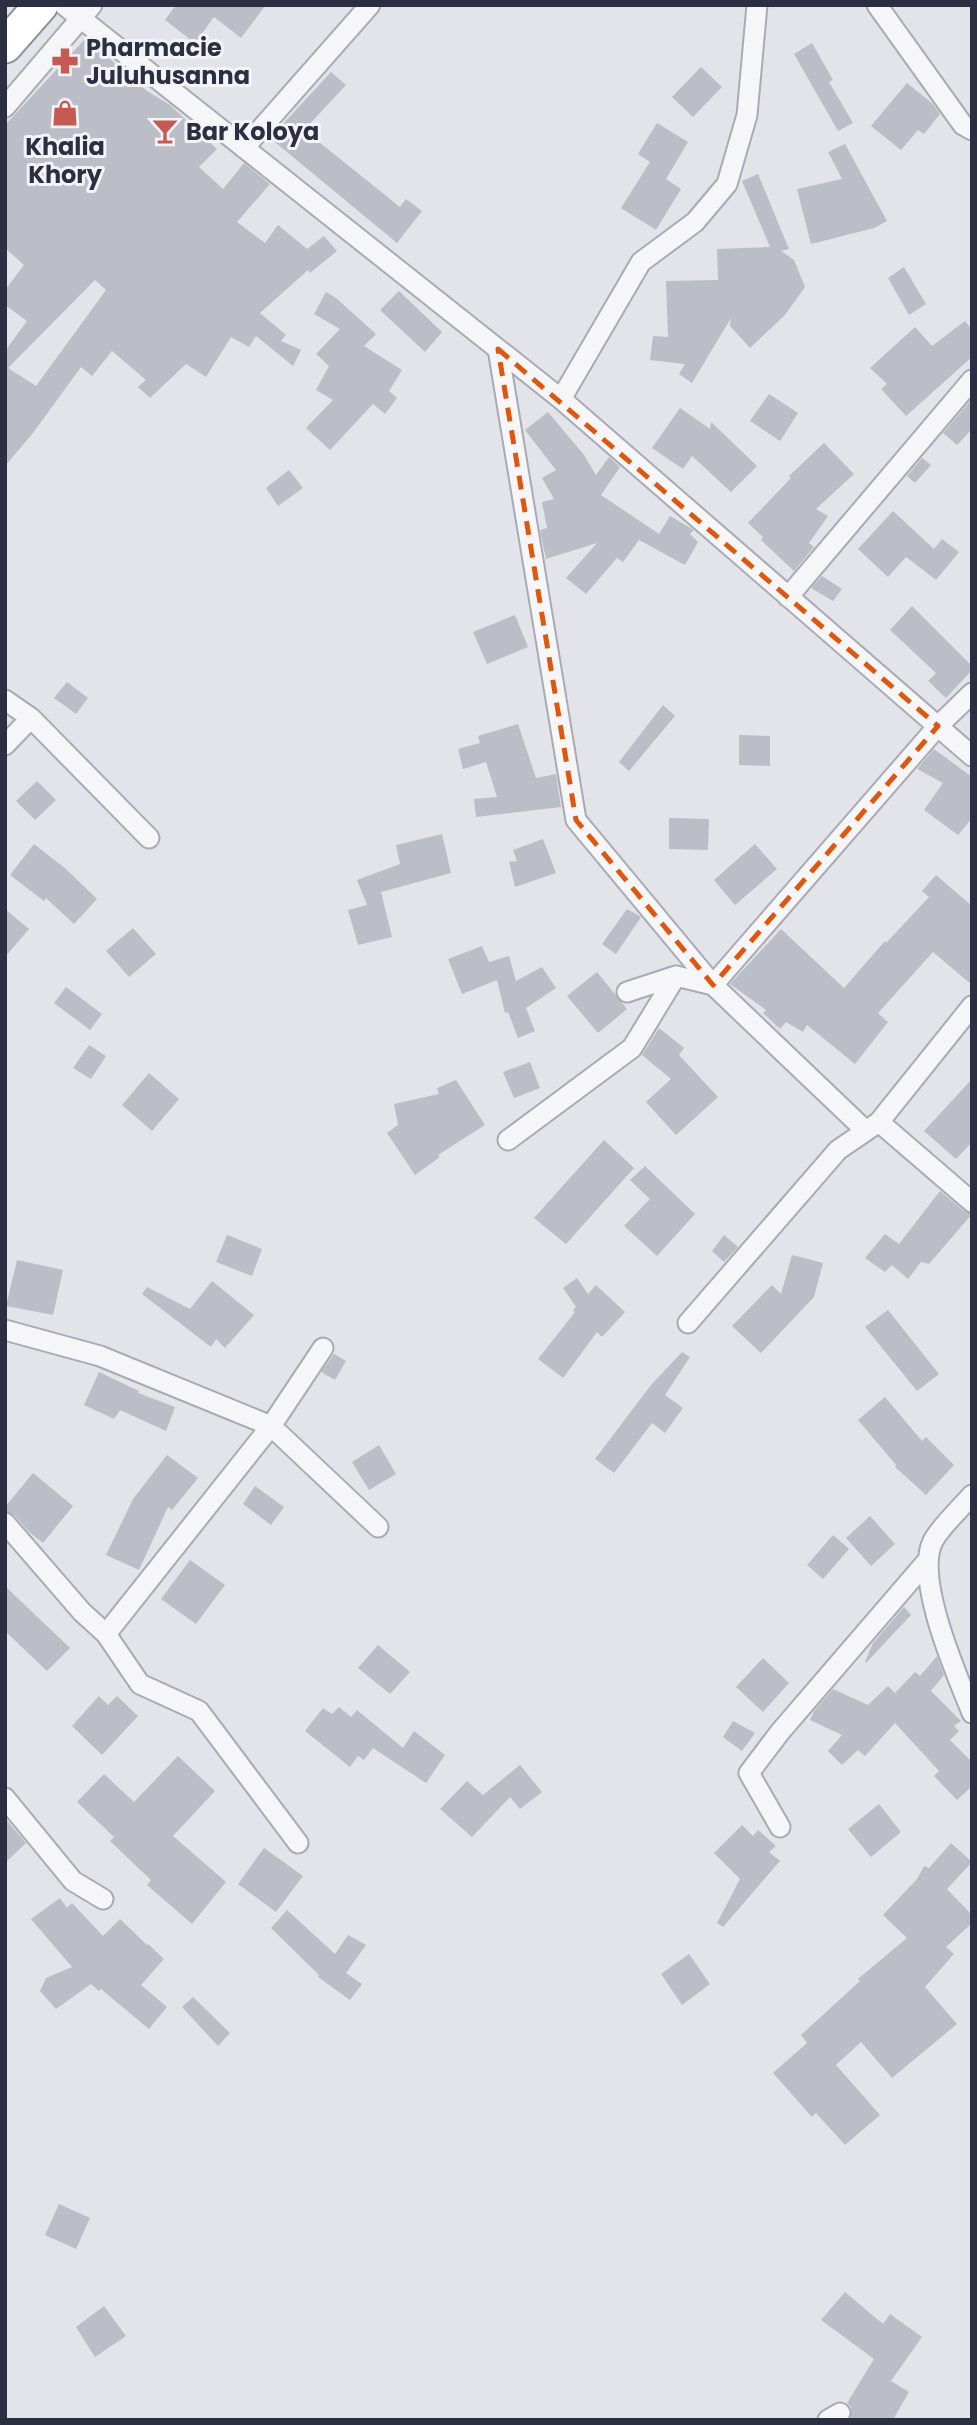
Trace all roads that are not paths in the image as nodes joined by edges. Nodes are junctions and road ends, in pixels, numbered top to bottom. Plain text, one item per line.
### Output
1 (41, 5) edge
2 (64, 5) edge
3 (370, 5) edge
4 (757, 5) edge
5 (877, 5) edge
6 (86, 12) edge
7 (5, 46) edge
8 (5, 107) edge
9 (972, 130) edge
10 (244, 148) junction
11 (498, 349) junction
12 (972, 380) edge
13 (561, 399) junction
14 (788, 597) junction
15 (972, 694) edge
16 (5, 700) edge
17 (31, 718) junction
18 (938, 726) junction
19 (5, 745) edge
20 (972, 756) edge
21 (149, 838) dead end
22 (676, 976) junction
23 (713, 985) junction
24 (627, 992) dead end
25 (972, 1006) edge
26 (873, 1126) junction
27 (508, 1140) dead end
28 (972, 1202) edge
29 (688, 1323) dead end
30 (5, 1330) edge
31 (323, 1348) dead end
32 (271, 1426) junction
33 (972, 1495) edge
34 (5, 1523) edge
35 (378, 1527) dead end
36 (928, 1560) junction
37 (106, 1634) junction
38 (972, 1713) edge
39 (5, 1798) edge
40 (780, 1827) dead end
41 (298, 1843) dead end
42 (103, 1899) dead end

1 - 7 highway
2 - 6 street
3 - 10 street
4 - 13 street
5 - 9 street
6 - 8 street
6 - 10 street
10 - 11 street
11 - 13 street
11 - 23 street
12 - 14 street
13 - 14 street
14 - 18 street
15 - 18 street
16 - 17 street
17 - 19 street
17 - 21 street
18 - 20 street
18 - 23 street
22 - 23 street
22 - 24 street
22 - 27 street
23 - 26 street
25 - 26 street
26 - 28 street
26 - 29 street
30 - 32 street
31 - 32 street
32 - 35 street
32 - 37 street
33 - 36 street
34 - 37 street
36 - 38 street
36 - 40 street
37 - 41 street
39 - 42 street

